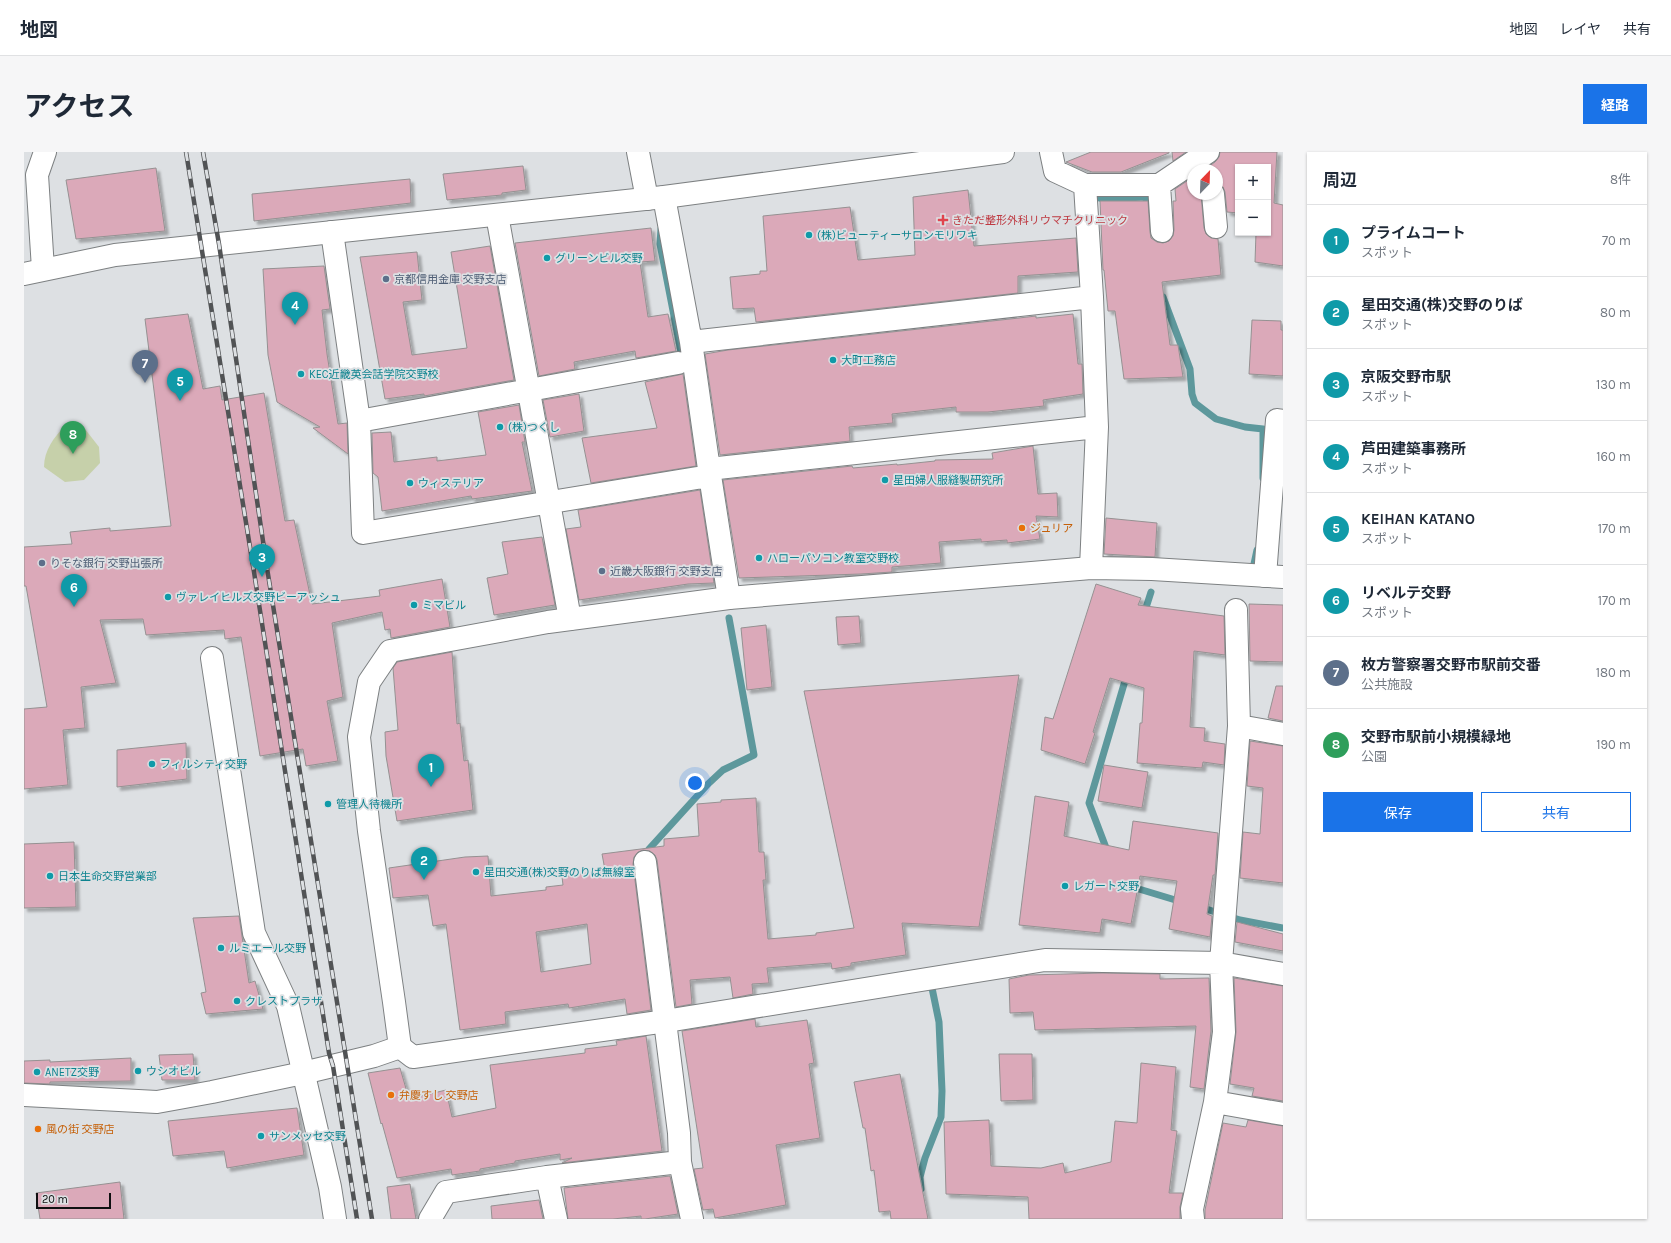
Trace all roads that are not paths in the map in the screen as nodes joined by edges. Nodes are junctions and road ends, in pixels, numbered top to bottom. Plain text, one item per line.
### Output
1 (45, 152) edge
2 (638, 152) edge
3 (1003, 152) edge
4 (1051, 152) edge
5 (1208, 152) edge
6 (1209, 164) edge
7 (1085, 185) junction
8 (1159, 185) junction
9 (656, 198) junction
10 (1214, 200) edge
11 (497, 215) junction
12 (1216, 227) dead end
13 (1162, 231) dead end
14 (332, 232) junction
15 (34, 272) edge
16 (1092, 297) junction
17 (691, 342) junction
18 (678, 363) dead end
19 (529, 389) junction
20 (1283, 420) edge
21 (359, 421) junction
22 (1097, 427) junction
23 (703, 474) junction
24 (549, 502) junction
25 (1091, 568) junction
26 (1274, 577) edge
27 (729, 598) junction
28 (1236, 610) dead end
29 (570, 619) junction
30 (212, 658) dead end
31 (1239, 726) junction
32 (1283, 734) edge
33 (645, 862) dead end
34 (1221, 964) junction
35 (1283, 974) edge
36 (666, 1021) junction
37 (400, 1046) junction
38 (303, 1073) junction
39 (24, 1095) edge
40 (1215, 1102) junction
41 (1283, 1114) edge
42 (680, 1162) junction
43 (547, 1177) junction
44 (335, 1219) edge
45 (430, 1219) edge
46 (556, 1219) edge
47 (692, 1219) edge
48 (1194, 1219) edge

1 - 15 street
2 - 9 street
3 - 9 street
4 - 7 street
5 - 6 street
5 - 8 street
7 - 8 street
7 - 16 street
8 - 13 street
9 - 11 street
9 - 17 street
10 - 12 street
11 - 14 street
11 - 19 street
14 - 15 street
14 - 21 street
16 - 17 street
16 - 22 street
17 - 23 street
18 - 19 street
19 - 21 street
19 - 24 street
20 - 26 street
21 - 24 street
22 - 23 street
22 - 25 street
23 - 24 street
23 - 27 street
24 - 29 street
25 - 26 street
25 - 27 street
27 - 29 street
28 - 31 street
29 - 37 street
30 - 38 street
31 - 32 street
31 - 34 street
33 - 36 street
34 - 35 street
34 - 36 street
34 - 40 street
36 - 37 street
36 - 42 street
37 - 38 street
38 - 39 street
38 - 44 street
40 - 41 street
40 - 48 street
42 - 43 street
42 - 47 street
43 - 45 street
43 - 46 street

